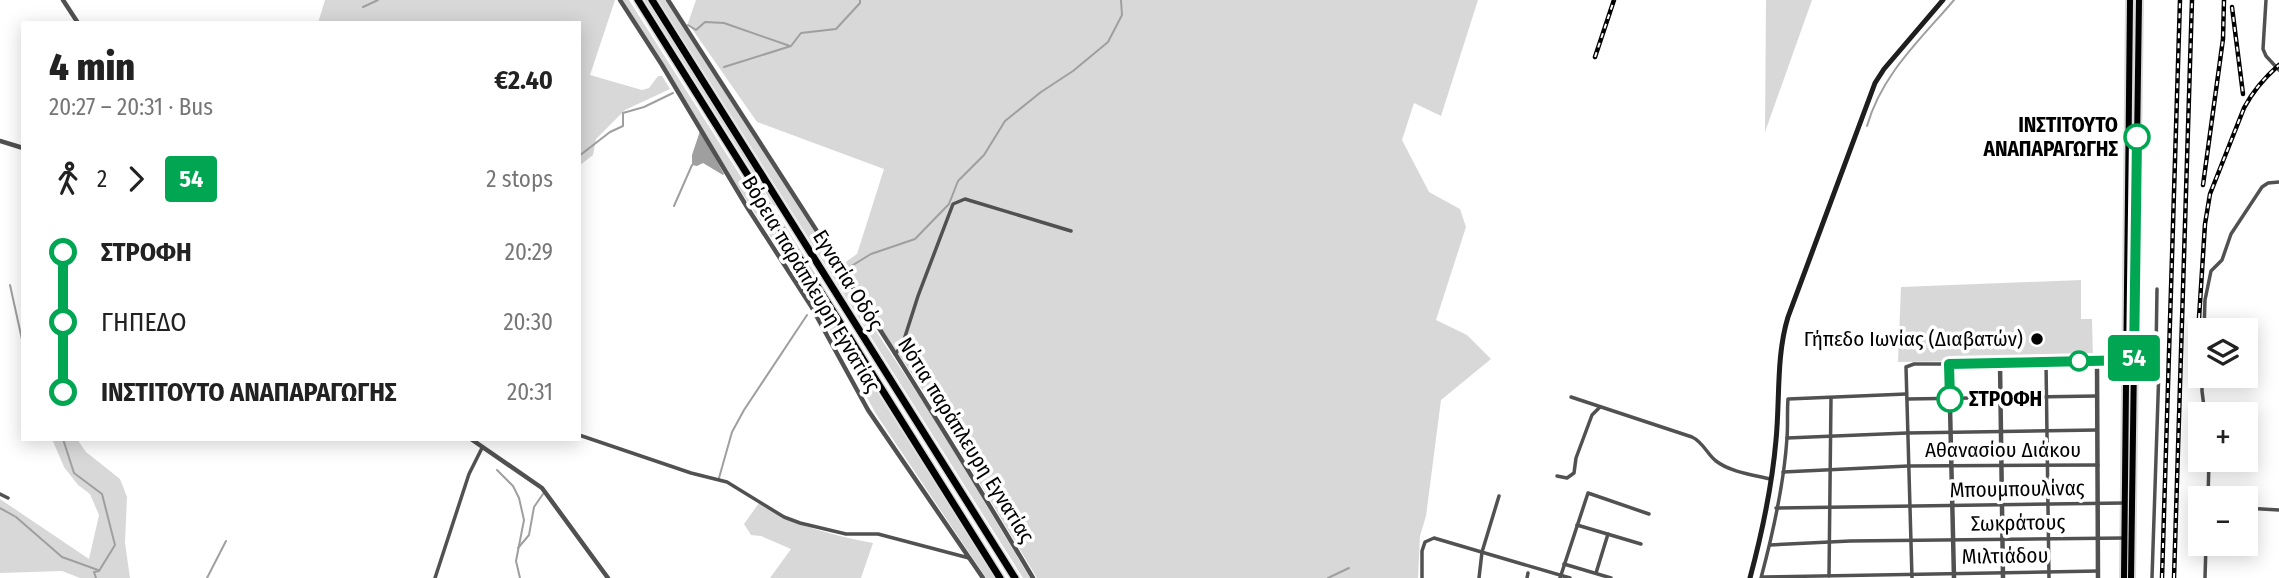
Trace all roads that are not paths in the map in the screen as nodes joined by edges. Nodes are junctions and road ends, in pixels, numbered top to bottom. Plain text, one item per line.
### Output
1 (62, 0) edge
2 (620, 0) edge
3 (638, 0) edge
4 (652, 0) edge
5 (667, 0) edge
6 (1943, 0) edge
7 (2130, 0) edge
8 (2139, 0) edge
9 (2266, 0) edge
10 (77, 21) edge
11 (2279, 70) edge
12 (0, 141) edge
13 (21, 147) edge
14 (2279, 182) edge
15 (1071, 231) dead end
16 (2157, 289) dead end
17 (2204, 318) edge
18 (2127, 346) junction
19 (895, 354) junction
20 (2116, 360) junction
21 (2130, 360) junction
22 (2158, 360) junction
23 (2097, 361) junction
24 (2000, 363) junction
25 (2046, 363) junction
26 (1949, 364) junction
27 (2097, 396) junction
28 (1571, 397) dead end
29 (1831, 397) junction
30 (1906, 397) junction
31 (2046, 397) junction
32 (2000, 398) junction
33 (1950, 399) junction
34 (1601, 407) junction
35 (2097, 430) junction
36 (2047, 431) junction
37 (1950, 432) junction
38 (2000, 432) junction
39 (1908, 433) junction
40 (581, 436) edge
41 (1830, 437) junction
42 (1787, 438) junction
43 (473, 441) edge
44 (482, 448) junction
45 (1951, 465) junction
46 (2048, 465) junction
47 (2098, 465) junction
48 (1908, 466) junction
49 (2001, 466) junction
50 (1830, 471) junction
51 (1783, 472) junction
52 (1556, 476) dead end
53 (1770, 479) junction
54 (0, 494) edge
55 (1499, 496) dead end
56 (8, 498) dead end
57 (2048, 503) junction
58 (2098, 503) junction
59 (2125, 503) junction
60 (1952, 505) junction
61 (2002, 505) junction
62 (1910, 507) junction
63 (1776, 508) junction
64 (1830, 508) junction
65 (2258, 509) edge
66 (2279, 510) edge
67 (1649, 514) dead end
68 (1577, 525) junction
69 (1608, 534) junction
70 (2098, 537) junction
71 (2049, 538) junction
72 (2125, 538) junction
73 (2003, 539) junction
74 (1953, 540) junction
75 (1911, 541) junction
76 (1829, 542) junction
77 (1641, 544) dead end
78 (1770, 545) junction
79 (1482, 552) junction
80 (2206, 556) edge
81 (971, 558) junction
82 (1564, 564) junction
83 (2049, 571) junction
84 (2098, 571) junction
85 (1596, 573) junction
86 (2003, 575) edge
87 (1912, 576) edge
88 (1954, 576) edge
89 (1560, 577) edge
90 (1829, 577) edge
91 (435, 578) edge
92 (608, 578) edge
93 (983, 578) edge
94 (1000, 578) edge
95 (1016, 578) edge
96 (1033, 578) edge
97 (1422, 578) edge
98 (1479, 578) edge
99 (1570, 578) edge
100 (1611, 578) edge
101 (1750, 578) edge
102 (1761, 578) edge
103 (2049, 578) edge
104 (2098, 578) edge
105 (2124, 578) edge
106 (2131, 578) edge
107 (2152, 578) edge
108 (2205, 578) edge

1 - 10 street
2 - 81 street, Βόρεια παράπλευρη Εγνατίας
3 - 94 highway, Εγνατία Οδός
4 - 95 highway, Εγνατία Οδός
5 - 19 street, Νότια παράπλευρη Εγνατίας
6 - 53 main road
7 - 18 main road
8 - 21 main road
9 - 11 street
12 - 13 street
14 - 17 street
15 - 19 street
16 - 22 street
18 - 20 main road
18 - 21 main road
19 - 96 street, Νότια παράπλευρη Εγνατίας
20 - 21 street
20 - 23 street
21 - 22 street
21 - 59 main road
21 - 106 main road
22 - 107 street
23 - 25 street
23 - 27 street
24 - 25 street
24 - 26 street
24 - 32 street
25 - 31 street
26 - 30 street
26 - 33 street
27 - 31 street
27 - 35 street
28 - 34 street
29 - 30 street
29 - 41 street
29 - 42 street
30 - 33 street
30 - 39 street
31 - 32 street
31 - 36 street
32 - 33 street
32 - 38 street
33 - 37 street
34 - 52 street
34 - 53 street
35 - 36 street
35 - 47 street
36 - 38 street
36 - 46 street
37 - 38 street
37 - 39 street
37 - 45 street
38 - 49 street
39 - 41 street
39 - 48 street
40 - 81 street
41 - 42 street
41 - 50 street
42 - 51 street
43 - 44 street
44 - 91 street
44 - 92 street
45 - 48 street, Αθανασίου Διάκου
45 - 49 street, Αθανασίου Διάκου
45 - 60 street
46 - 47 street, Αθανασίου Διάκου
46 - 49 street, Αθανασίου Διάκου
46 - 57 street
47 - 58 street
48 - 50 street, Αθανασίου Διάκου
48 - 62 street
49 - 61 street
50 - 51 street, Αθανασίου Διάκου
50 - 64 street
51 - 63 street
53 - 101 main road
54 - 56 street
55 - 79 street
57 - 58 street, Μπουμπουλίνας
57 - 61 street, Μπουμπουλίνας
57 - 71 street
58 - 59 street, Μπουμπουλίνας
58 - 70 street
59 - 72 main road
60 - 61 street, Μπουμπουλίνας
60 - 62 street, Μπουμπουλίνας
60 - 74 street
61 - 73 street
62 - 64 street, Μπουμπουλίνας
62 - 75 street
63 - 64 street, Μπουμπουλίνας
63 - 78 street
64 - 76 street
65 - 66 street
67 - 68 street
68 - 69 street
68 - 82 street
69 - 77 street
69 - 85 street
70 - 71 street, Σωκράτους
70 - 72 street, Σωκράτους
70 - 84 street
71 - 73 street, Σωκράτους
71 - 83 street
72 - 105 main road
73 - 74 street, Σωκράτους
73 - 86 street
74 - 75 street, Σωκράτους
74 - 88 street
75 - 76 street, Σωκράτους
75 - 87 street
76 - 78 street, Σωκράτους
76 - 90 street
78 - 102 street
79 - 89 street
79 - 97 street
79 - 98 street
80 - 108 street
81 - 93 street, Βόρεια παράπλευρη Εγνατίας
82 - 85 street
82 - 89 street
83 - 84 street, Μιλτιάδου
83 - 86 street, Μιλτιάδου
83 - 103 street
84 - 104 street
85 - 100 street
86 - 88 street, Μιλτιάδου
87 - 88 street, Μιλτιάδου
87 - 90 street, Μιλτιάδου
89 - 99 street
90 - 102 street, Μιλτιάδου

